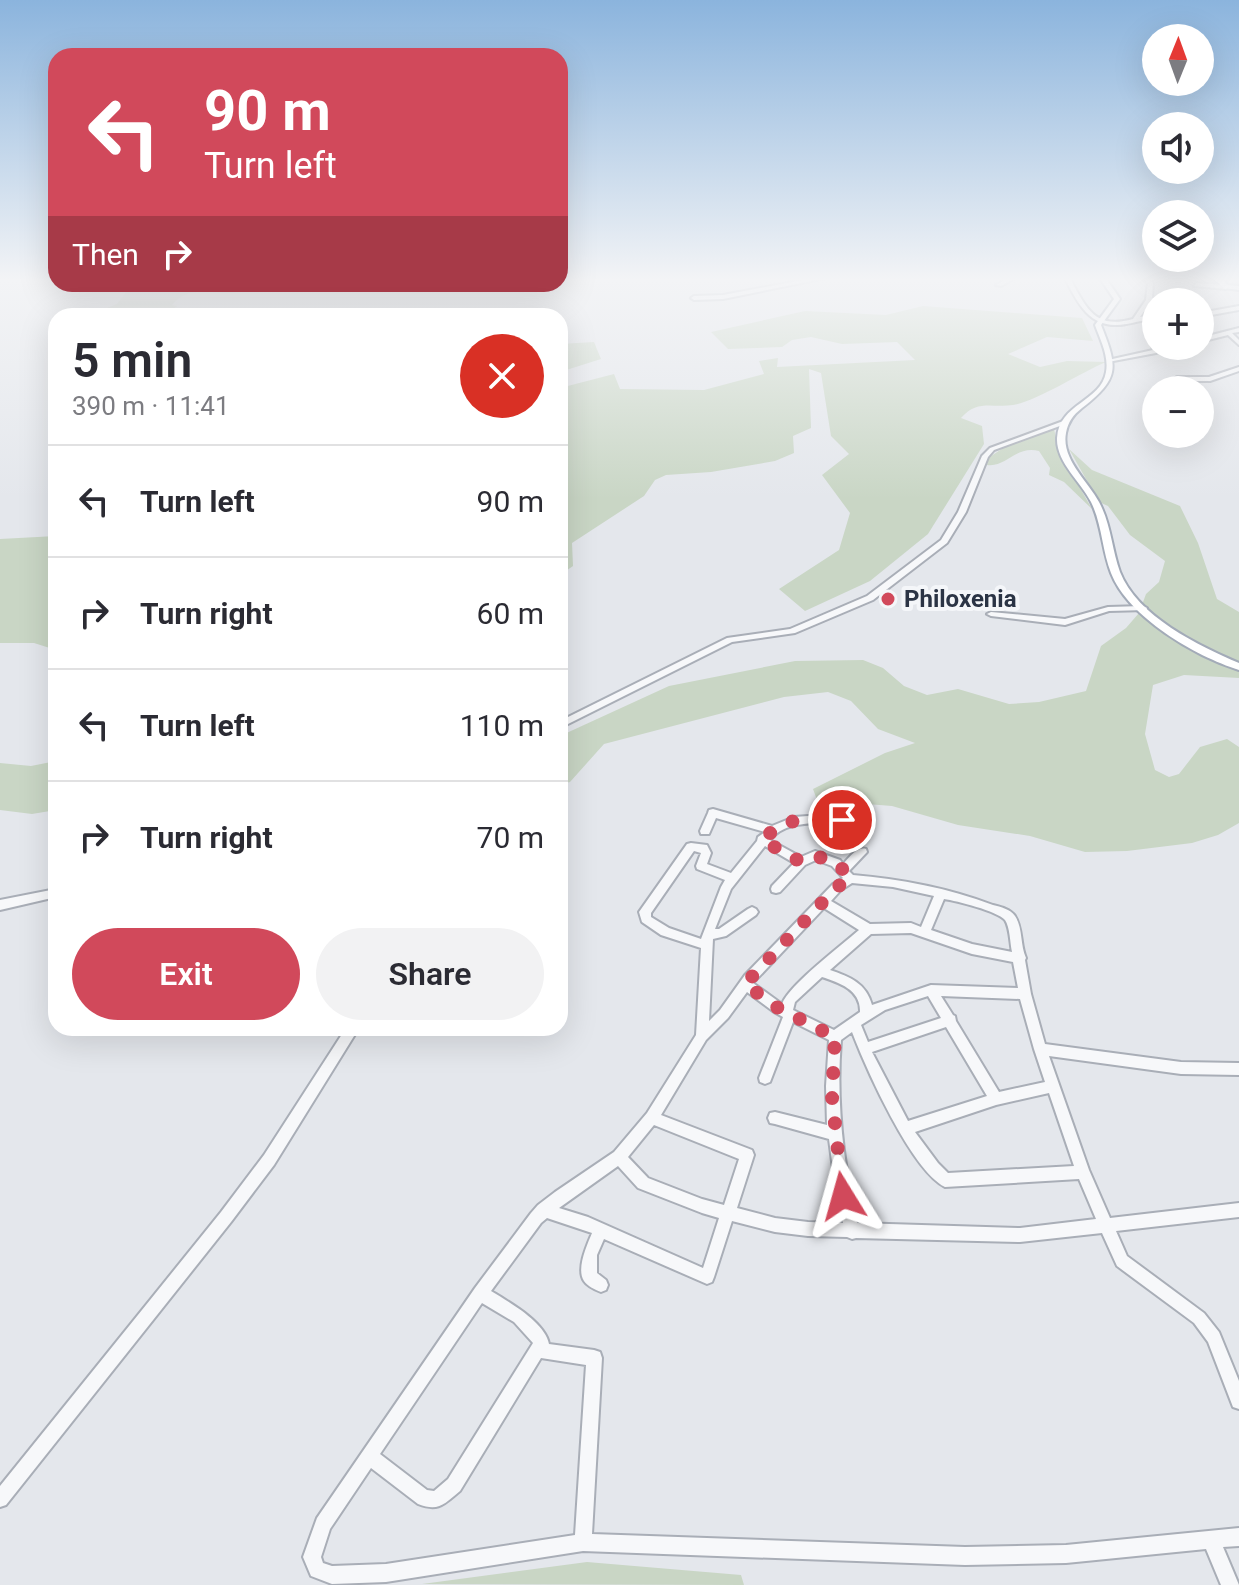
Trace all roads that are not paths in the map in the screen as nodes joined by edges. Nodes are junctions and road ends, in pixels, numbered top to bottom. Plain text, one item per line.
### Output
1 (1106, 351) edge
2 (1142, 354) edge
3 (1110, 361) junction
4 (1239, 369) edge
5 (1214, 378) edge
6 (1066, 422) junction
7 (1129, 595) junction
8 (1143, 608) junction
9 (1116, 609) junction
10 (991, 614) dead end
11 (1239, 667) edge
12 (568, 721) edge
13 (772, 830) junction
14 (705, 831) dead end
15 (852, 832) dead end
16 (762, 840) junction
17 (862, 852) dead end
18 (801, 862) junction
19 (847, 874) junction
20 (733, 879) junction
21 (776, 889) dead end
22 (941, 893) junction
23 (48, 895) edge
24 (823, 902) junction
25 (0, 905) edge
26 (752, 912) dead end
27 (868, 929) junction
28 (925, 931) junction
29 (706, 940) junction
30 (1020, 958) junction
31 (822, 972) junction
32 (745, 984) junction
33 (931, 990) junction
34 (1025, 994) junction
35 (788, 1013) junction
36 (861, 1020) junction
37 (951, 1020) junction
38 (348, 1036) edge
39 (702, 1036) junction
40 (835, 1037) junction
41 (864, 1049) junction
42 (1040, 1049) junction
43 (1239, 1069) edge
44 (765, 1078) dead end
45 (1054, 1086) junction
46 (996, 1099) junction
47 (652, 1118) junction
48 (775, 1118) dead end
49 (907, 1128) junction
50 (835, 1134) junction
51 (619, 1157) junction
52 (1083, 1172) junction
53 (543, 1210) junction
54 (1239, 1210) edge
55 (729, 1212) junction
56 (1106, 1226) junction
57 (600, 1232) junction
58 (852, 1232) junction
59 (601, 1285) dead end
60 (480, 1293) junction
61 (538, 1350) junction
62 (1239, 1401) edge
63 (369, 1456) junction
64 (0, 1499) edge
65 (1239, 1537) edge
66 (1211, 1539) junction
67 (583, 1542) junction
68 (1230, 1585) edge

1 - 3 main road
2 - 3 street
3 - 6 main road
4 - 5 street
6 - 7 main road
6 - 12 street
7 - 8 main road
7 - 9 street
8 - 9 street
8 - 11 main road
9 - 10 street
13 - 14 street
13 - 15 street
13 - 16 street
16 - 18 street
16 - 20 street
17 - 19 street
18 - 19 street
18 - 21 street
19 - 22 street
19 - 24 street
20 - 29 street
20 - 29 street
22 - 28 street
22 - 30 street
23 - 25 street
24 - 27 street
24 - 32 street
26 - 29 street
27 - 28 street
27 - 31 street
28 - 30 street
29 - 39 street
30 - 34 street
31 - 35 street
31 - 36 street
32 - 35 street
32 - 39 street
33 - 34 street
33 - 36 street
33 - 37 street
34 - 42 street
35 - 40 street
35 - 44 street
36 - 40 street
36 - 41 street
37 - 41 street
37 - 46 street
38 - 64 street
39 - 47 street
40 - 50 street
41 - 49 street
42 - 43 street
42 - 45 street
45 - 46 street
45 - 52 street
46 - 49 street
47 - 51 street
47 - 55 street
48 - 50 street
49 - 52 street
50 - 58 street
51 - 53 street
51 - 55 street
52 - 56 street
53 - 57 street
53 - 60 street
54 - 56 street
55 - 57 street
55 - 58 street
56 - 58 street
56 - 62 street
57 - 59 street
60 - 61 street
60 - 63 street
61 - 63 street
61 - 67 street
63 - 67 street
65 - 66 street
66 - 67 street
66 - 68 street

